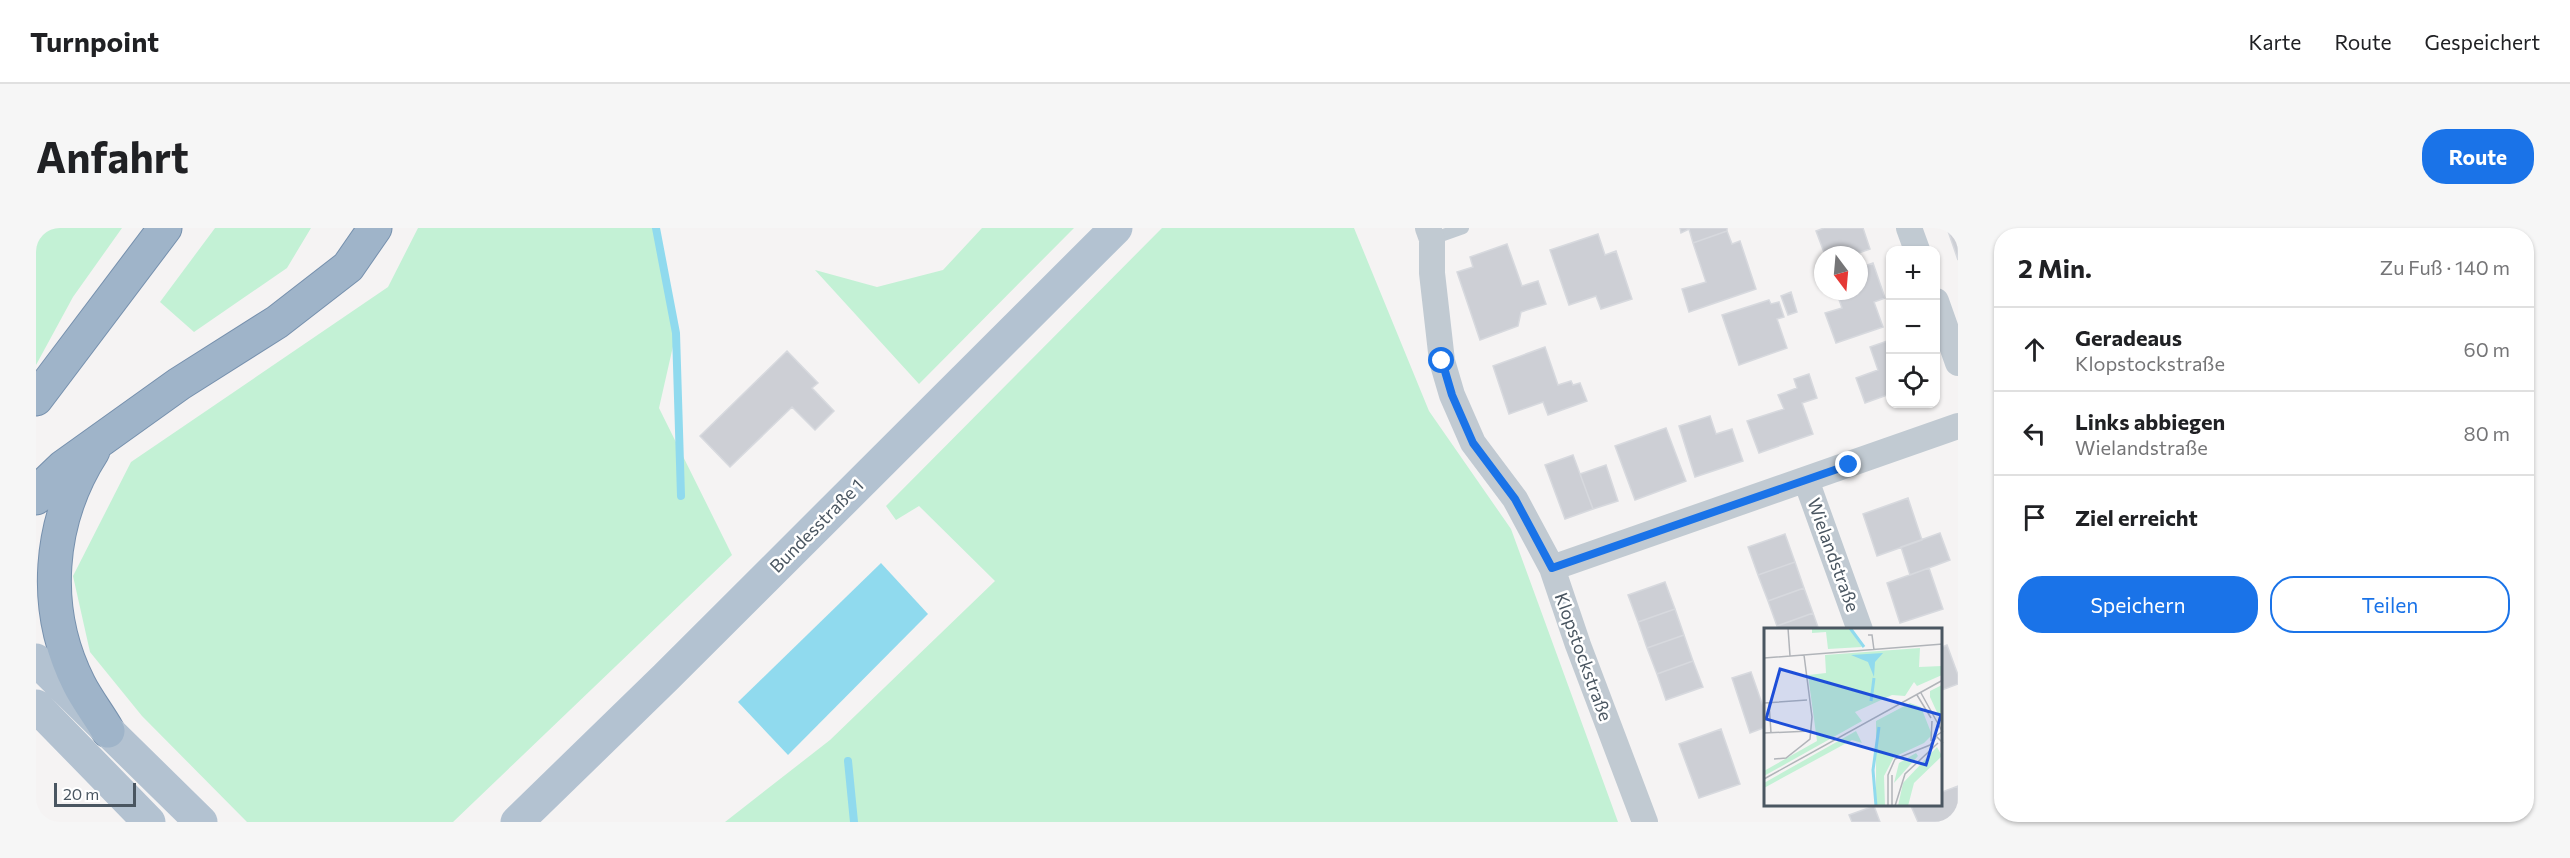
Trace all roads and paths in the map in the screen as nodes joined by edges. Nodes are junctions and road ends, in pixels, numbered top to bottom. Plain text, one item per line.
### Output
1 (165, 228) edge
2 (375, 228) edge
3 (1116, 228) edge
4 (1463, 228) edge
5 (1909, 228) edge
6 (1430, 233) edge
7 (1916, 246) edge
8 (1940, 314) edge
9 (1958, 363) edge
10 (36, 399) edge
11 (1958, 426) edge
12 (100, 440) junction
13 (1806, 480) junction
14 (36, 498) edge
15 (1552, 568) junction
16 (1859, 628) edge
17 (36, 660) edge
18 (36, 706) edge
19 (108, 731) junction
20 (149, 822) edge
21 (201, 822) edge
22 (517, 822) edge
23 (1645, 822) edge

1 - 10 highway
2 - 12 highway
3 - 22 main road, Bundesstraße 1
4 - 6 lane
5 - 7 street
6 - 15 street, Klopstockstraße
8 - 9 street
11 - 13 street, Wielandstraße
12 - 14 highway
12 - 19 highway
13 - 15 street, Wielandstraße
13 - 16 street, Wielandstraße
15 - 23 street, Klopstockstraße
17 - 19 main road
18 - 20 main road
19 - 21 main road

